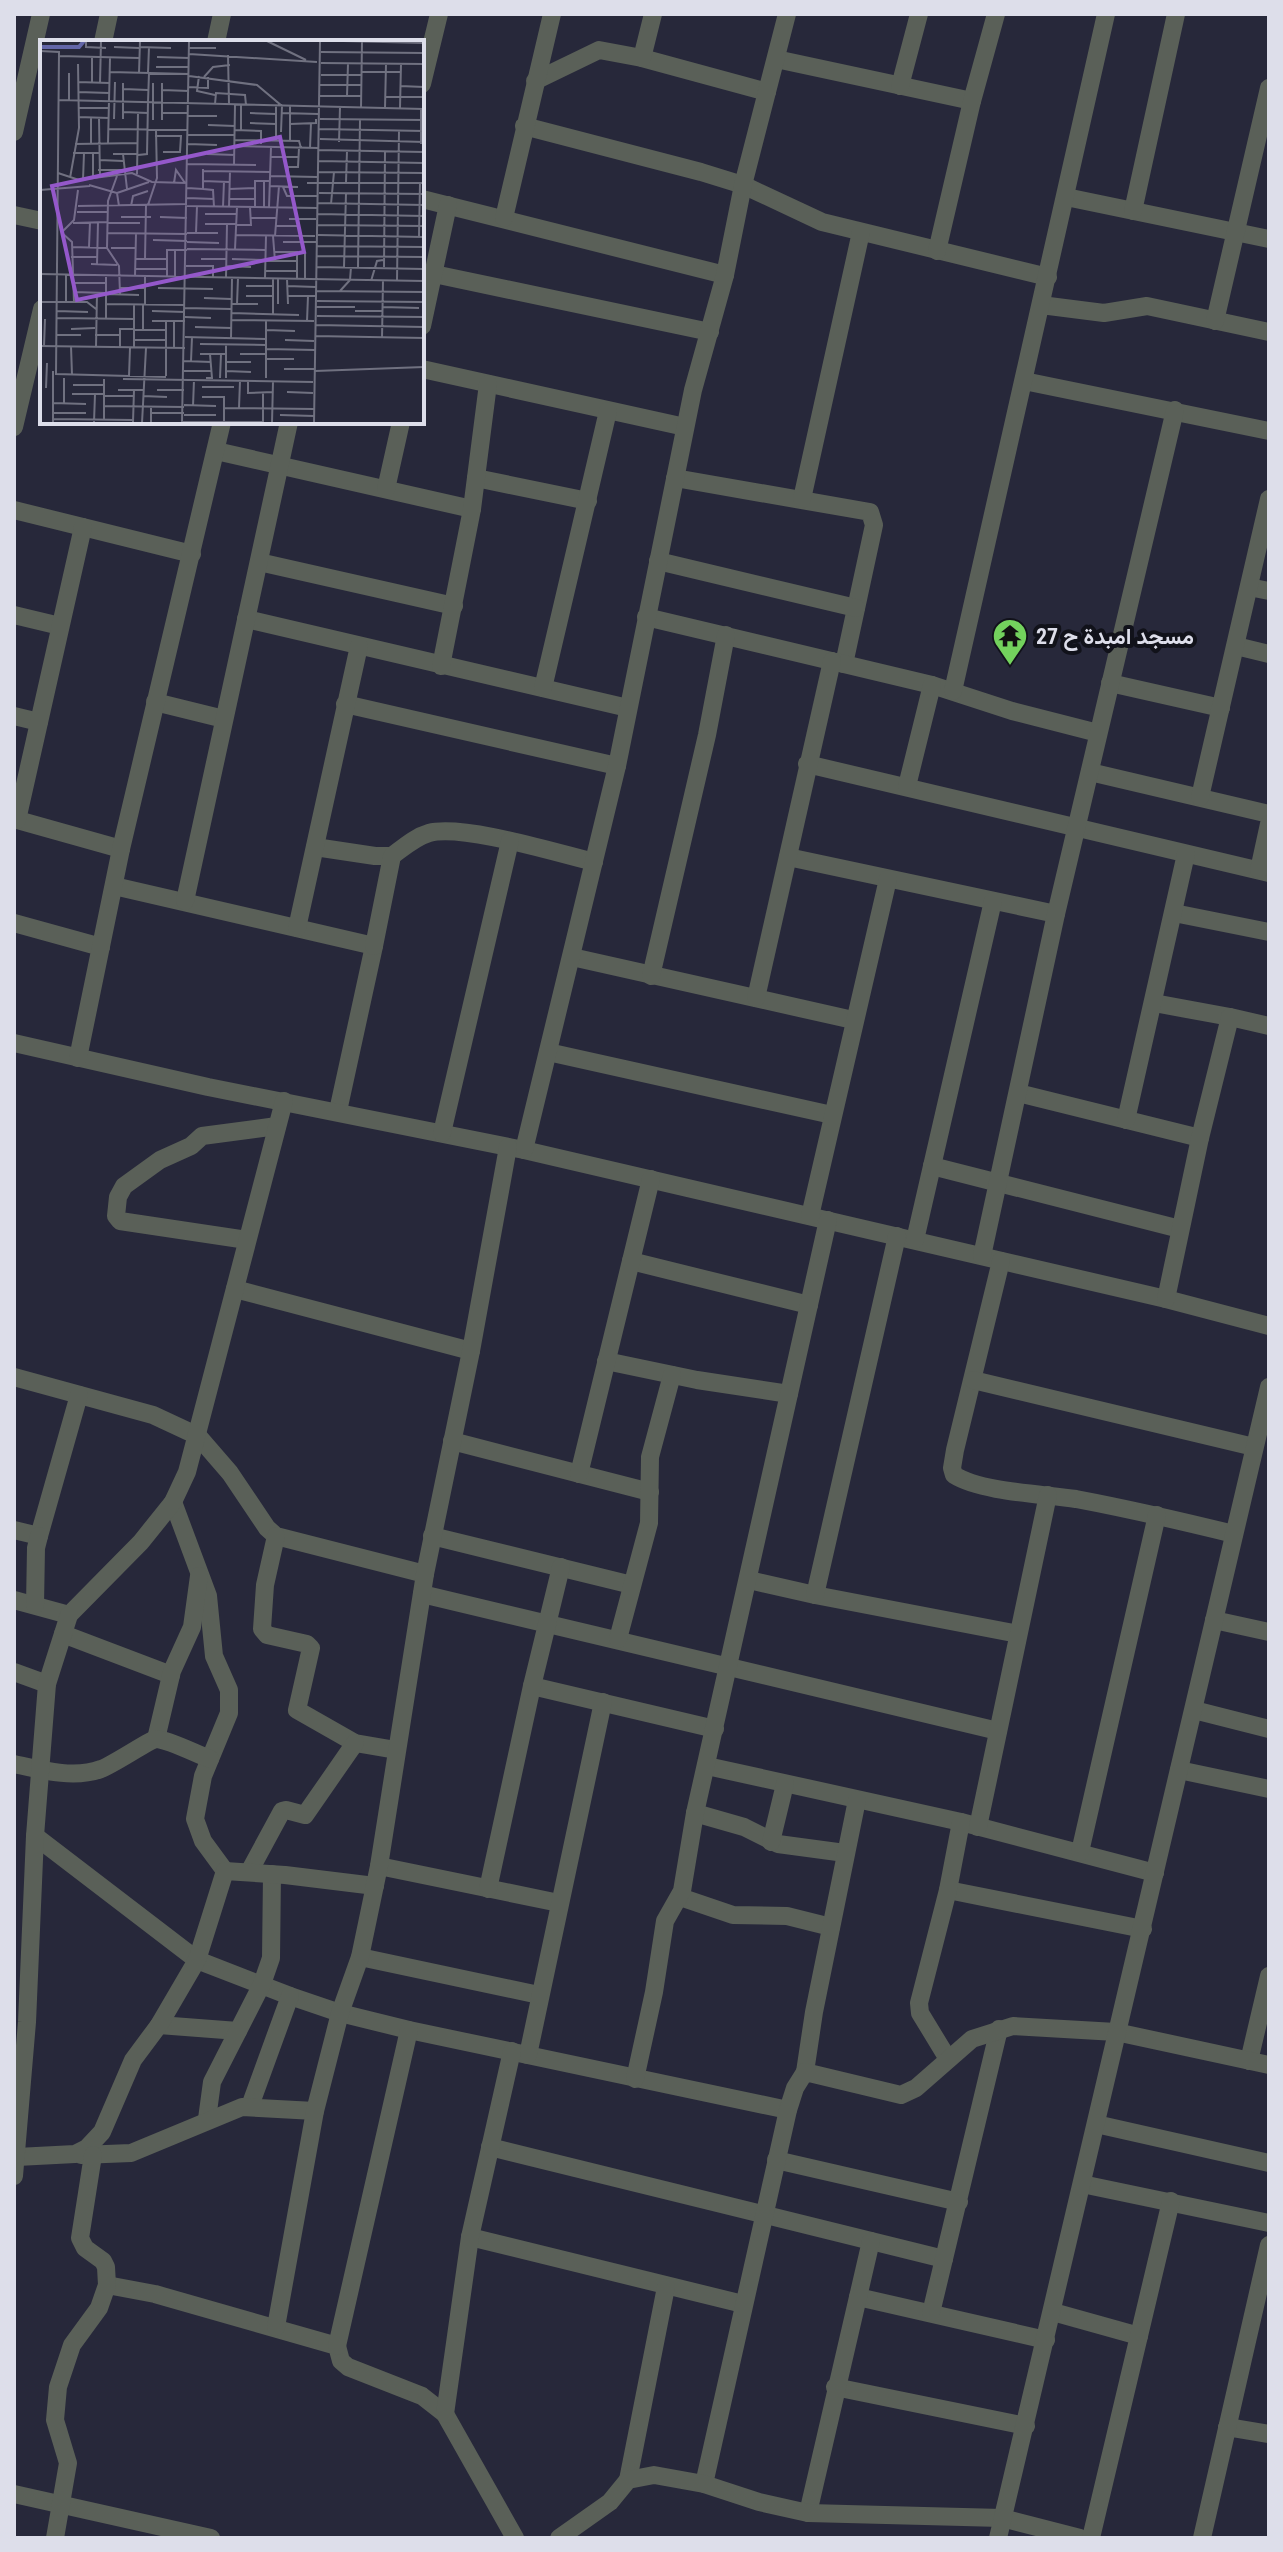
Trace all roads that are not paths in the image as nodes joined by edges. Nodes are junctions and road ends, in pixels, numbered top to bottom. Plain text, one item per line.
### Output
1 (41, 14) edge
2 (109, 14) edge
3 (222, 14) edge
4 (552, 14) edge
5 (653, 14) edge
6 (787, 14) edge
7 (919, 14) edge
8 (996, 14) edge
9 (1106, 14) edge
10 (1176, 14) edge
11 (433, 16) edge
12 (103, 40) edge
13 (216, 40) edge
14 (23, 54) edge
15 (642, 58) junction
16 (776, 59) junction
17 (424, 72) edge
18 (535, 81) junction
19 (900, 86) junction
20 (1269, 88) edge
21 (767, 92) junction
22 (972, 101) junction
23 (524, 126) junction
24 (14, 132) edge
25 (743, 185) junction
26 (1066, 197) junction
27 (424, 199) edge
28 (448, 205) junction
29 (1133, 211) junction
30 (14, 215) edge
31 (504, 218) junction
32 (40, 221) edge
33 (861, 232) junction
34 (1235, 232) junction
35 (1269, 239) edge
36 (937, 251) junction
37 (434, 274) junction
38 (725, 275) junction
39 (1048, 277) junction
40 (1041, 305) junction
41 (40, 317) edge
42 (424, 317) edge
43 (1215, 321) junction
44 (710, 332) junction
45 (1269, 332) edge
46 (424, 369) edge
47 (1024, 381) junction
48 (488, 384) junction
49 (1175, 410) junction
50 (608, 411) junction
51 (222, 424) edge
52 (289, 424) edge
53 (401, 424) edge
54 (14, 427) edge
55 (685, 427) junction
56 (1269, 431) edge
57 (216, 451) junction
58 (280, 465) junction
59 (476, 478) junction
60 (675, 478) junction
61 (386, 489) junction
62 (802, 499) junction
63 (1269, 499) edge
64 (588, 501) junction
65 (472, 509) junction
66 (14, 510) edge
67 (83, 527) junction
68 (192, 554) junction
69 (658, 561) junction
70 (259, 562) junction
71 (1249, 587) junction
72 (1269, 591) edge
73 (454, 606) junction
74 (856, 608) junction
75 (14, 615) edge
76 (646, 617) junction
77 (246, 619) junction
78 (60, 626) junction
79 (726, 635) junction
80 (359, 646) junction
81 (1236, 646) junction
82 (1269, 654) edge
83 (838, 663) junction
84 (441, 666) junction
85 (1110, 683) junction
86 (932, 685) junction
87 (543, 688) junction
88 (953, 691) junction
89 (155, 702) junction
90 (345, 704) junction
91 (628, 708) junction
92 (1221, 708) junction
93 (14, 716) edge
94 (224, 719) junction
95 (39, 722) junction
96 (1098, 733) junction
97 (807, 764) junction
98 (617, 766) junction
99 (1090, 772) junction
100 (907, 786) junction
101 (1200, 797) junction
102 (1269, 814) edge
103 (16, 819) edge
104 (1269, 824) edge
105 (1077, 826) junction
106 (510, 841) junction
107 (315, 847) junction
108 (121, 849) junction
109 (1186, 854) junction
110 (392, 856) junction
111 (788, 857) junction
112 (594, 862) junction
113 (1264, 872) edge
114 (888, 879) junction
115 (114, 886) junction
116 (185, 901) junction
117 (993, 901) junction
118 (1174, 913) junction
119 (1056, 914) junction
120 (14, 923) edge
121 (297, 928) junction
122 (1269, 932) edge
123 (374, 946) junction
124 (101, 947) junction
125 (572, 957) junction
126 (651, 976) junction
127 (756, 998) junction
128 (1154, 1003) junction
129 (1230, 1017) junction
130 (853, 1020) junction
131 (1269, 1026) edge
132 (14, 1043) edge
133 (548, 1052) junction
134 (78, 1058) junction
135 (1018, 1093) junction
136 (284, 1101) junction
137 (338, 1111) junction
138 (832, 1115) junction
139 (1126, 1120) junction
140 (277, 1126) junction
141 (442, 1133) junction
142 (1200, 1138) junction
143 (516, 1148) junction
144 (932, 1166) junction
145 (651, 1179) junction
146 (997, 1184) junction
147 (819, 1218) junction
148 (1180, 1229) junction
149 (906, 1238) junction
150 (247, 1240) junction
151 (982, 1256) junction
152 (631, 1261) junction
153 (1001, 1261) junction
154 (235, 1289) junction
155 (1166, 1299) junction
156 (809, 1305) junction
157 (1269, 1326) edge
158 (471, 1351) junction
159 (606, 1361) junction
160 (672, 1375) junction
161 (973, 1380) junction
162 (15, 1382) edge
163 (1269, 1387) edge
164 (789, 1394) junction
165 (79, 1395) junction
166 (198, 1436) junction
167 (452, 1441) junction
168 (1254, 1447) junction
169 (579, 1474) junction
170 (650, 1492) junction
171 (1048, 1495) junction
172 (173, 1502) junction
173 (1157, 1515) junction
174 (14, 1530) edge
175 (1234, 1534) junction
176 (39, 1536) junction
177 (276, 1536) junction
178 (432, 1536) junction
179 (561, 1567) junction
180 (200, 1571) junction
181 (425, 1574) junction
182 (749, 1580) junction
183 (632, 1585) junction
184 (422, 1594) junction
185 (815, 1595) junction
186 (14, 1600) edge
187 (35, 1605) junction
188 (69, 1615) junction
189 (1214, 1620) junction
190 (547, 1625) junction
191 (1269, 1632) edge
192 (63, 1634) junction
193 (1018, 1634) junction
194 (618, 1639) junction
195 (729, 1668) junction
196 (14, 1672) edge
197 (171, 1675) junction
198 (47, 1684) junction
199 (532, 1686) junction
200 (603, 1702) junction
201 (1194, 1710) junction
202 (715, 1729) junction
203 (1269, 1729) edge
204 (998, 1731) junction
205 (156, 1739) junction
206 (355, 1743) junction
207 (396, 1750) junction
208 (210, 1759) junction
209 (14, 1764) edge
210 (707, 1766) junction
211 (41, 1770) junction
212 (1179, 1770) junction
213 (785, 1784) junction
214 (1269, 1789) edge
215 (857, 1800) junction
216 (695, 1813) junction
217 (970, 1825) junction
218 (35, 1836) junction
219 (771, 1842) junction
220 (1080, 1852) junction
221 (845, 1853) junction
222 (379, 1866) junction
223 (225, 1871) junction
224 (249, 1872) junction
225 (1155, 1873) junction
226 (272, 1874) junction
227 (375, 1886) junction
228 (488, 1889) junction
229 (948, 1890) junction
230 (680, 1897) junction
231 (559, 1903) junction
232 (831, 1927) junction
233 (1143, 1929) junction
234 (360, 1957) junction
235 (197, 1960) junction
236 (1269, 1976) edge
237 (262, 1984) junction
238 (539, 1995) junction
239 (290, 1996) junction
240 (340, 2013) junction
241 (21, 2022) edge
242 (159, 2025) junction
243 (999, 2029) junction
244 (409, 2030) junction
245 (238, 2031) junction
246 (1116, 2032) junction
247 (520, 2053) junction
248 (948, 2059) junction
249 (1249, 2061) junction
250 (1269, 2065) edge
251 (805, 2072) junction
252 (635, 2079) junction
253 (17, 2105) edge
254 (250, 2106) junction
255 (788, 2110) junction
256 (315, 2111) junction
257 (207, 2119) junction
258 (1096, 2124) junction
259 (490, 2147) junction
260 (84, 2155) junction
261 (17, 2157) junction
262 (776, 2160) junction
263 (1269, 2163) edge
264 (14, 2176) edge
265 (1082, 2184) junction
266 (1171, 2201) junction
267 (959, 2202) junction
268 (764, 2215) junction
269 (1269, 2223) edge
270 (470, 2237) junction
271 (871, 2241) junction
272 (1269, 2245) edge
273 (944, 2259) junction
274 (107, 2285) junction
275 (666, 2287) junction
276 (858, 2297) junction
277 (743, 2304) junction
278 (1053, 2312) junction
279 (931, 2313) junction
280 (1260, 2325) edge
281 (276, 2327) junction
282 (1139, 2336) junction
283 (1046, 2340) junction
284 (337, 2346) junction
285 (835, 2387) junction
286 (445, 2414) junction
287 (1026, 2426) junction
288 (1227, 2427) junction
289 (1269, 2434) edge
290 (628, 2480) junction
291 (704, 2484) junction
292 (14, 2494) edge
293 (62, 2505) junction
294 (808, 2513) junction
295 (1002, 2518) junction
296 (174, 2534) edge
297 (55, 2538) edge
298 (211, 2538) edge
299 (515, 2538) edge
300 (559, 2538) edge
301 (998, 2538) edge
302 (1080, 2538) edge
303 (1091, 2538) edge
304 (1202, 2538) edge

1 - 14 street
2 - 12 street
3 - 13 street
4 - 18 street
5 - 15 street
6 - 16 street
7 - 19 street
8 - 22 street
9 - 26 street
10 - 29 street
11 - 17 street
14 - 24 street
15 - 18 street
15 - 21 street
16 - 19 street
16 - 21 street
18 - 23 street
19 - 22 street
20 - 34 street
21 - 25 street
22 - 36 street
23 - 25 street
23 - 31 street
25 - 33 street
25 - 38 street
26 - 29 street
26 - 39 street
27 - 28 street
28 - 31 street
28 - 37 street
29 - 34 street
30 - 32 street
31 - 38 street
33 - 36 street
33 - 62 street
34 - 35 street
34 - 43 street
36 - 39 street
37 - 42 street
37 - 44 street
38 - 44 street
39 - 40 street
40 - 43 street
40 - 47 street
41 - 54 street
43 - 45 street
44 - 55 street
46 - 48 street
47 - 49 street
47 - 88 street
48 - 50 street
48 - 59 street
49 - 56 street
49 - 85 street
50 - 55 street
50 - 64 street
51 - 57 street
52 - 58 street
53 - 61 street
55 - 60 street
57 - 58 street
57 - 68 street
58 - 61 street
58 - 70 street
59 - 64 street
59 - 65 street
60 - 62 street
60 - 69 street
61 - 65 street
62 - 74 street
63 - 71 street
64 - 87 street
65 - 73 street
66 - 67 street
67 - 68 street
67 - 78 street
68 - 89 street
69 - 74 street
69 - 76 street
70 - 73 street
70 - 77 street
71 - 72 street
71 - 81 street
73 - 84 street
74 - 83 street
75 - 78 street
76 - 79 street
76 - 91 street
77 - 80 street
77 - 94 street
78 - 95 street
79 - 83 street
79 - 126 street
80 - 84 street
80 - 90 street
81 - 82 street
81 - 92 street
83 - 86 street
83 - 97 street
84 - 87 street
85 - 92 street
85 - 96 street
86 - 88 street
86 - 100 street
87 - 91 street
88 - 96 street
89 - 94 street
89 - 108 street
90 - 98 street
90 - 107 street
91 - 98 street
92 - 101 street
93 - 95 street
94 - 116 street
95 - 103 street
96 - 99 street
97 - 100 street
97 - 111 street
98 - 112 street
99 - 101 street
99 - 105 street
100 - 105 street
101 - 102 street
103 - 108 street
104 - 113 street
105 - 109 street
105 - 119 street
106 - 110 street
106 - 112 street
106 - 141 street
107 - 110 street
107 - 121 street
108 - 115 street
109 - 113 street
109 - 118 street
110 - 123 street
111 - 114 street
111 - 127 street
112 - 125 street
114 - 117 street
114 - 130 street
115 - 116 street
115 - 124 street
116 - 121 street
117 - 119 street
117 - 144 street
118 - 122 street
118 - 128 street
119 - 135 street
120 - 124 street
121 - 123 street
123 - 137 street
124 - 134 street
125 - 126 street
125 - 133 street
126 - 127 street
127 - 130 street
128 - 129 street
128 - 139 street
129 - 131 street
129 - 142 street
130 - 138 street
132 - 134 street
133 - 138 street
133 - 143 street
134 - 136 street
135 - 139 street
135 - 146 street
136 - 137 street
136 - 140 street
137 - 141 street
138 - 147 street
139 - 142 street
140 - 150 street
140 - 150 street
141 - 143 street
142 - 148 street
143 - 145 street
143 - 158 street
144 - 146 street
144 - 149 street
145 - 147 street
145 - 152 street
146 - 148 street
146 - 151 street
147 - 149 street
147 - 156 street
148 - 155 street
149 - 151 street
149 - 185 street
150 - 154 street
151 - 153 street
152 - 156 street
152 - 159 street
153 - 155 street
153 - 161 street
154 - 158 street
154 - 166 street
155 - 157 street
156 - 164 street
158 - 167 street
159 - 160 street
159 - 169 street
160 - 164 street
160 - 170 street
161 - 168 street
161 - 171 street
162 - 165 street
163 - 168 street
164 - 182 street
165 - 166 street
165 - 176 street
166 - 172 street
166 - 177 street
167 - 169 street
167 - 178 street
168 - 175 street
169 - 170 street
170 - 183 street
171 - 173 street
171 - 193 street
172 - 180 street
172 - 188 street
173 - 175 street
173 - 220 street
174 - 176 street
175 - 189 street
176 - 187 street
177 - 181 street
177 - 206 street
178 - 179 street
178 - 181 street
179 - 183 street
179 - 190 street
180 - 197 street
180 - 208 street
181 - 184 street
182 - 185 street
182 - 195 street
183 - 194 street
184 - 190 street
184 - 207 street
185 - 193 street
186 - 187 street
187 - 188 street
188 - 192 street
189 - 191 street
189 - 201 street
190 - 194 street
190 - 199 street
192 - 197 street
192 - 198 street
193 - 204 street
194 - 195 street
195 - 202 street
195 - 204 street
196 - 198 street
197 - 205 street
198 - 211 street
199 - 200 street
199 - 228 street
200 - 202 street
200 - 231 street
201 - 203 street
201 - 212 street
202 - 210 street
204 - 217 street
205 - 208 street
205 - 211 street
206 - 207 street
206 - 224 street
207 - 222 street
208 - 223 street
209 - 211 street
210 - 213 street
210 - 216 street
211 - 218 street
212 - 214 street
212 - 225 street
213 - 215 street
213 - 219 street
215 - 217 street
215 - 221 street
216 - 219 street
216 - 230 street
217 - 220 street
217 - 229 street
218 - 235 street
218 - 241 street
219 - 221 street
220 - 225 street
221 - 232 street
222 - 227 street
222 - 228 street
223 - 224 street
223 - 235 street
224 - 226 street
225 - 233 street
226 - 227 street
226 - 237 street
227 - 234 street
228 - 231 street
229 - 233 street
229 - 248 street
230 - 232 street
230 - 252 street
231 - 238 street
232 - 251 street
233 - 246 street
234 - 238 street
234 - 240 street
235 - 237 street
235 - 242 street
236 - 249 street
237 - 239 street
237 - 245 street
238 - 247 street
239 - 240 street
239 - 254 street
240 - 244 street
240 - 256 street
241 - 253 street
242 - 245 street
242 - 260 street
243 - 246 street
243 - 248 street
243 - 267 street
244 - 247 street
244 - 284 street
245 - 257 street
246 - 249 street
246 - 258 street
247 - 252 street
247 - 259 street
248 - 251 street
249 - 250 street
251 - 255 street
252 - 255 street
253 - 261 street
254 - 256 street
254 - 257 street
255 - 262 street
256 - 281 street
257 - 260 street
258 - 263 street
258 - 265 street
259 - 268 street
259 - 270 street
260 - 261 street
260 - 274 street
261 - 264 street
262 - 267 street
262 - 268 street
265 - 266 street
265 - 278 street
266 - 269 street
266 - 282 street
267 - 273 street
268 - 271 street
268 - 277 street
270 - 275 street
270 - 286 street
271 - 273 street
271 - 276 street
272 - 280 street
273 - 279 street
274 - 281 street
274 - 293 street
275 - 277 street
275 - 290 street
276 - 279 street
276 - 285 street
277 - 291 street
278 - 282 street
278 - 283 street
279 - 283 street
280 - 288 street
281 - 284 street
282 - 303 street
283 - 287 street
284 - 286 street
285 - 287 street
285 - 294 street
286 - 299 street
287 - 295 street
288 - 289 street
288 - 304 street
290 - 291 street
290 - 300 street
291 - 294 street
292 - 293 street
293 - 296 street
293 - 297 street
294 - 295 street
295 - 301 street
295 - 302 street
296 - 298 street

